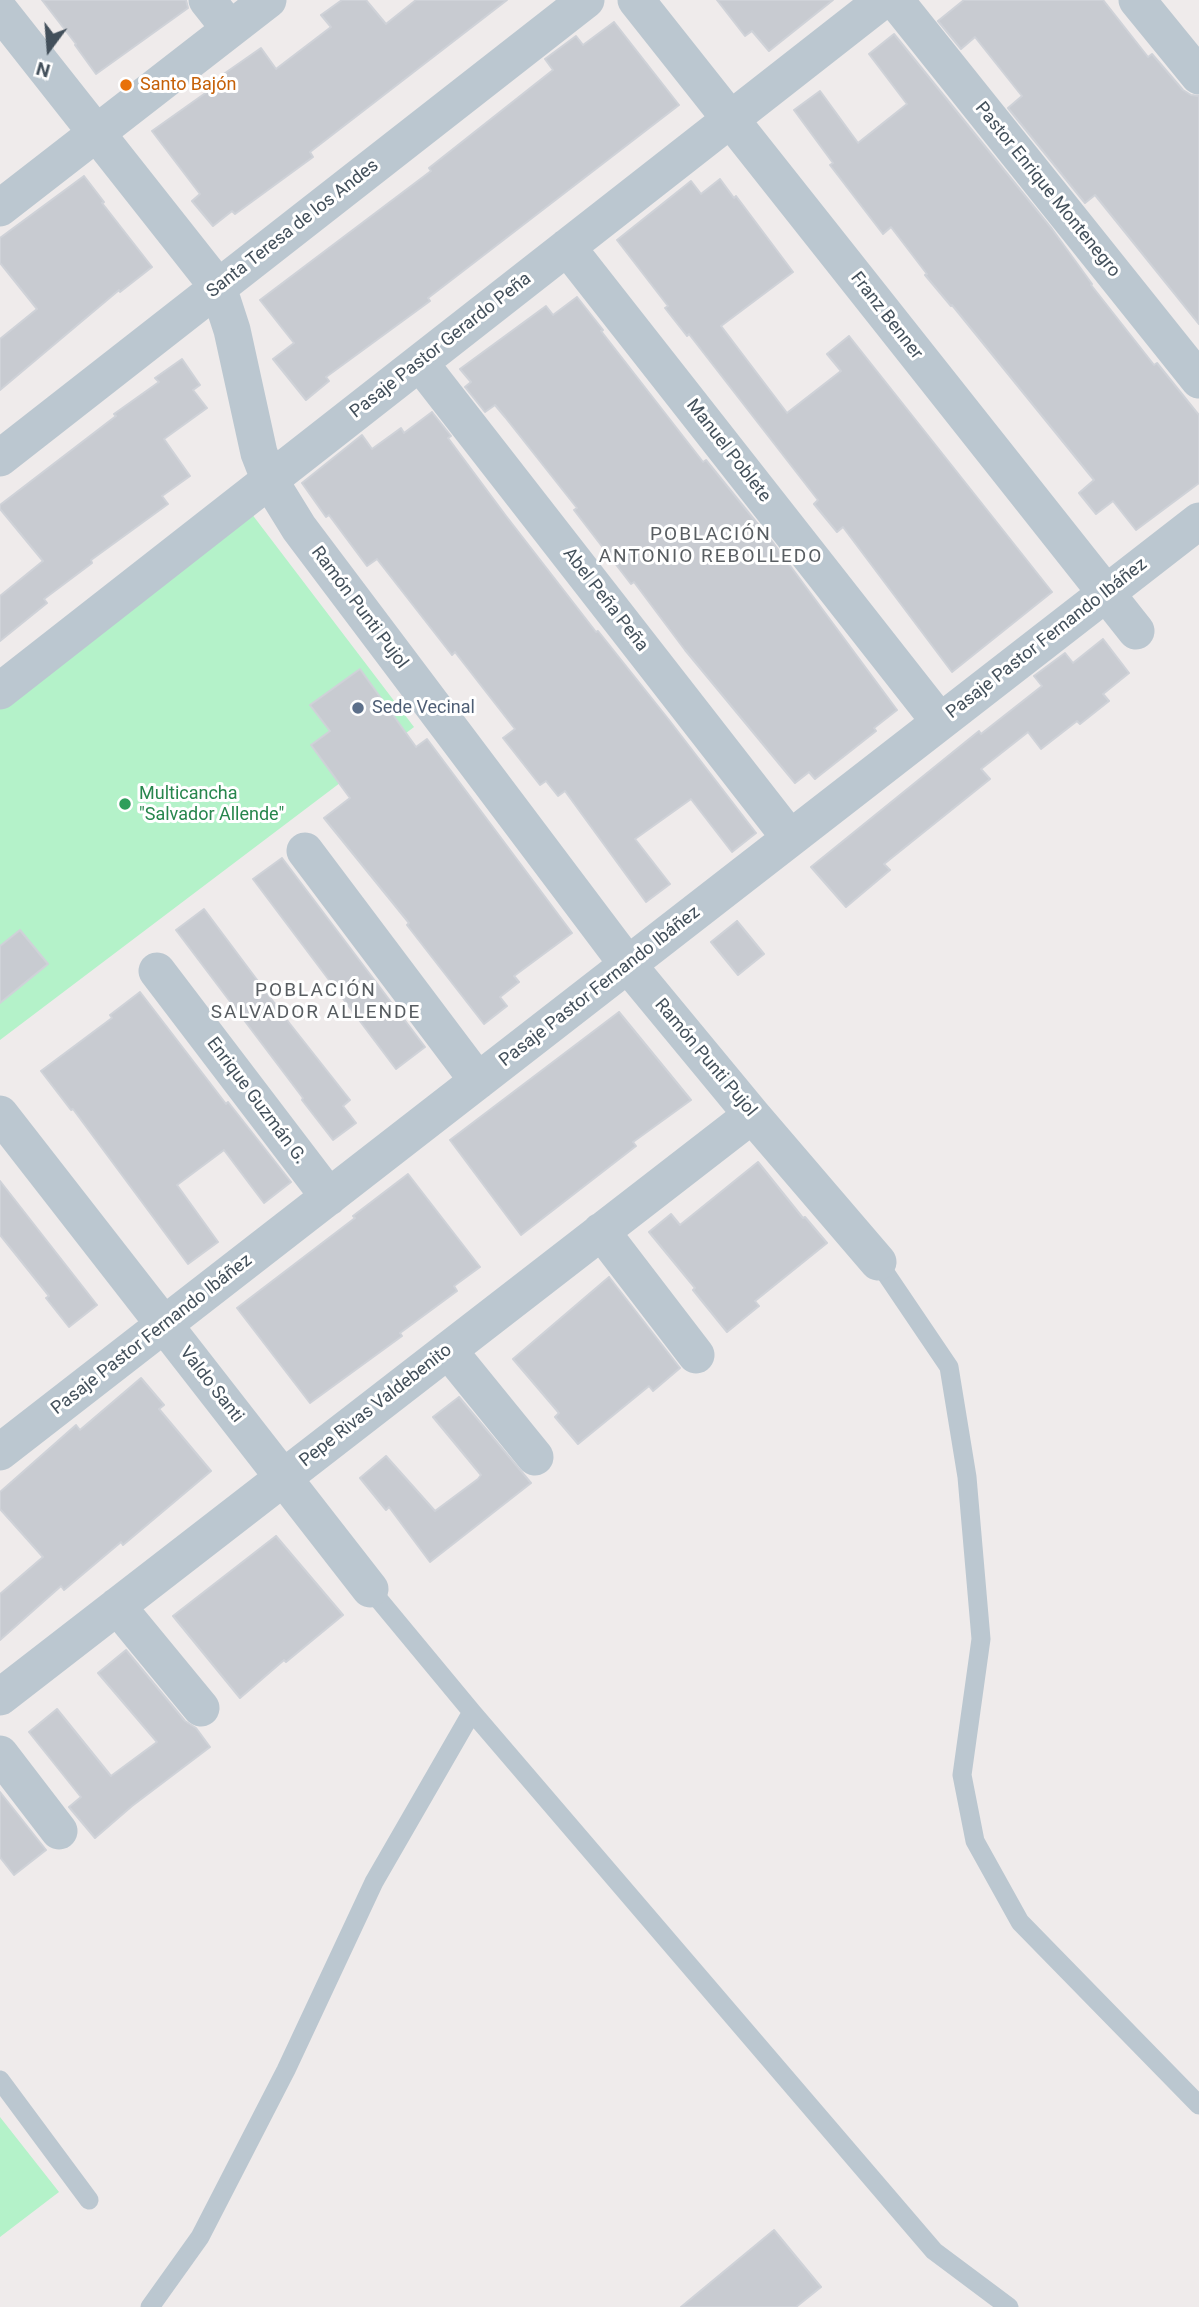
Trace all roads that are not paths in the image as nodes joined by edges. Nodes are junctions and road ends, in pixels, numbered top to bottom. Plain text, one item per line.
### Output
1 (207, 0) edge
2 (268, 0) edge
3 (586, 0) edge
4 (636, 0) edge
5 (883, 0) edge
6 (895, 0) edge
7 (1137, 0) edge
8 (0, 11) edge
9 (230, 29) junction
10 (1199, 76) edge
11 (730, 119) junction
12 (96, 133) junction
13 (0, 208) edge
14 (567, 247) junction
15 (218, 287) junction
16 (420, 363) junction
17 (1199, 380) edge
18 (0, 458) edge
19 (270, 481) junction
20 (1199, 521) edge
21 (1106, 593) junction
22 (1136, 631) dead end
23 (0, 691) edge
24 (940, 722) junction
25 (790, 838) junction
26 (305, 851) dead end
27 (628, 965) junction
28 (157, 971) dead end
29 (478, 1081) junction
30 (0, 1114) edge
31 (752, 1115) junction
32 (329, 1197) junction
33 (601, 1231) junction
34 (878, 1262) joint
35 (164, 1325) junction
36 (448, 1350) junction
37 (696, 1355) dead end
38 (1, 1449) edge
39 (535, 1457) dead end
40 (283, 1478) junction
41 (370, 1589) joint
42 (117, 1606) junction
43 (0, 1697) edge
44 (201, 1708) dead end
45 (472, 1712) junction
46 (0, 1754) edge
47 (59, 1831) dead end
48 (0, 2080) edge
49 (1199, 2105) edge
50 (89, 2200) dead end
51 (150, 2307) edge
52 (1009, 2307) edge

1 - 9 street
2 - 9 street
3 - 15 street, Santa Teresa de los Andes
4 - 11 street, Franz Benner
5 - 11 street, Pasaje Pastor Gerardo Peña
6 - 17 street, Pastor Enrique Montenegro
7 - 10 street
8 - 12 street, Ramón Punti Pujol
9 - 12 street
11 - 14 street, Pasaje Pastor Gerardo Peña
11 - 21 street, Franz Benner
12 - 13 street
12 - 15 street, Ramón Punti Pujol
14 - 16 street, Pasaje Pastor Gerardo Peña
14 - 24 street, Manuel Poblete
15 - 18 street, Santa Teresa de los Andes
15 - 19 street, Ramón Punti Pujol
16 - 19 street, Pasaje Pastor Gerardo Peña
16 - 25 street, Abel Peña Peña
19 - 23 street, Pasaje Pastor Gerardo Peña
19 - 27 street, Ramón Punti Pujol
20 - 21 street, Pasaje Pastor Fernando Ibáñez
21 - 22 street, Franz Benner
21 - 24 street, Pasaje Pastor Fernando Ibáñez
24 - 25 street, Pasaje Pastor Fernando Ibáñez
25 - 27 street, Pasaje Pastor Fernando Ibáñez
26 - 29 street
27 - 29 street, Pasaje Pastor Fernando Ibáñez
27 - 31 street, Ramón Punti Pujol
28 - 32 street, Enrique Guzmán G.
29 - 32 street, Pasaje Pastor Fernando Ibáñez
30 - 35 street, Valdo Santi
31 - 33 street, Pepe Rivas Valdebenito
31 - 34 street, Ramón Punti Pujol
32 - 35 street, Pasaje Pastor Fernando Ibáñez
33 - 36 street, Pepe Rivas Valdebenito
33 - 37 street
34 - 49 lane
35 - 38 street, Pasaje Pastor Fernando Ibáñez
35 - 40 street, Valdo Santi
36 - 39 street
36 - 40 street, Pepe Rivas Valdebenito
40 - 41 street, Valdo Santi
40 - 42 street, Pepe Rivas Valdebenito
41 - 45 lane
42 - 43 street, Pepe Rivas Valdebenito
42 - 44 street
45 - 51 lane
45 - 52 lane
46 - 47 street
48 - 50 lane

